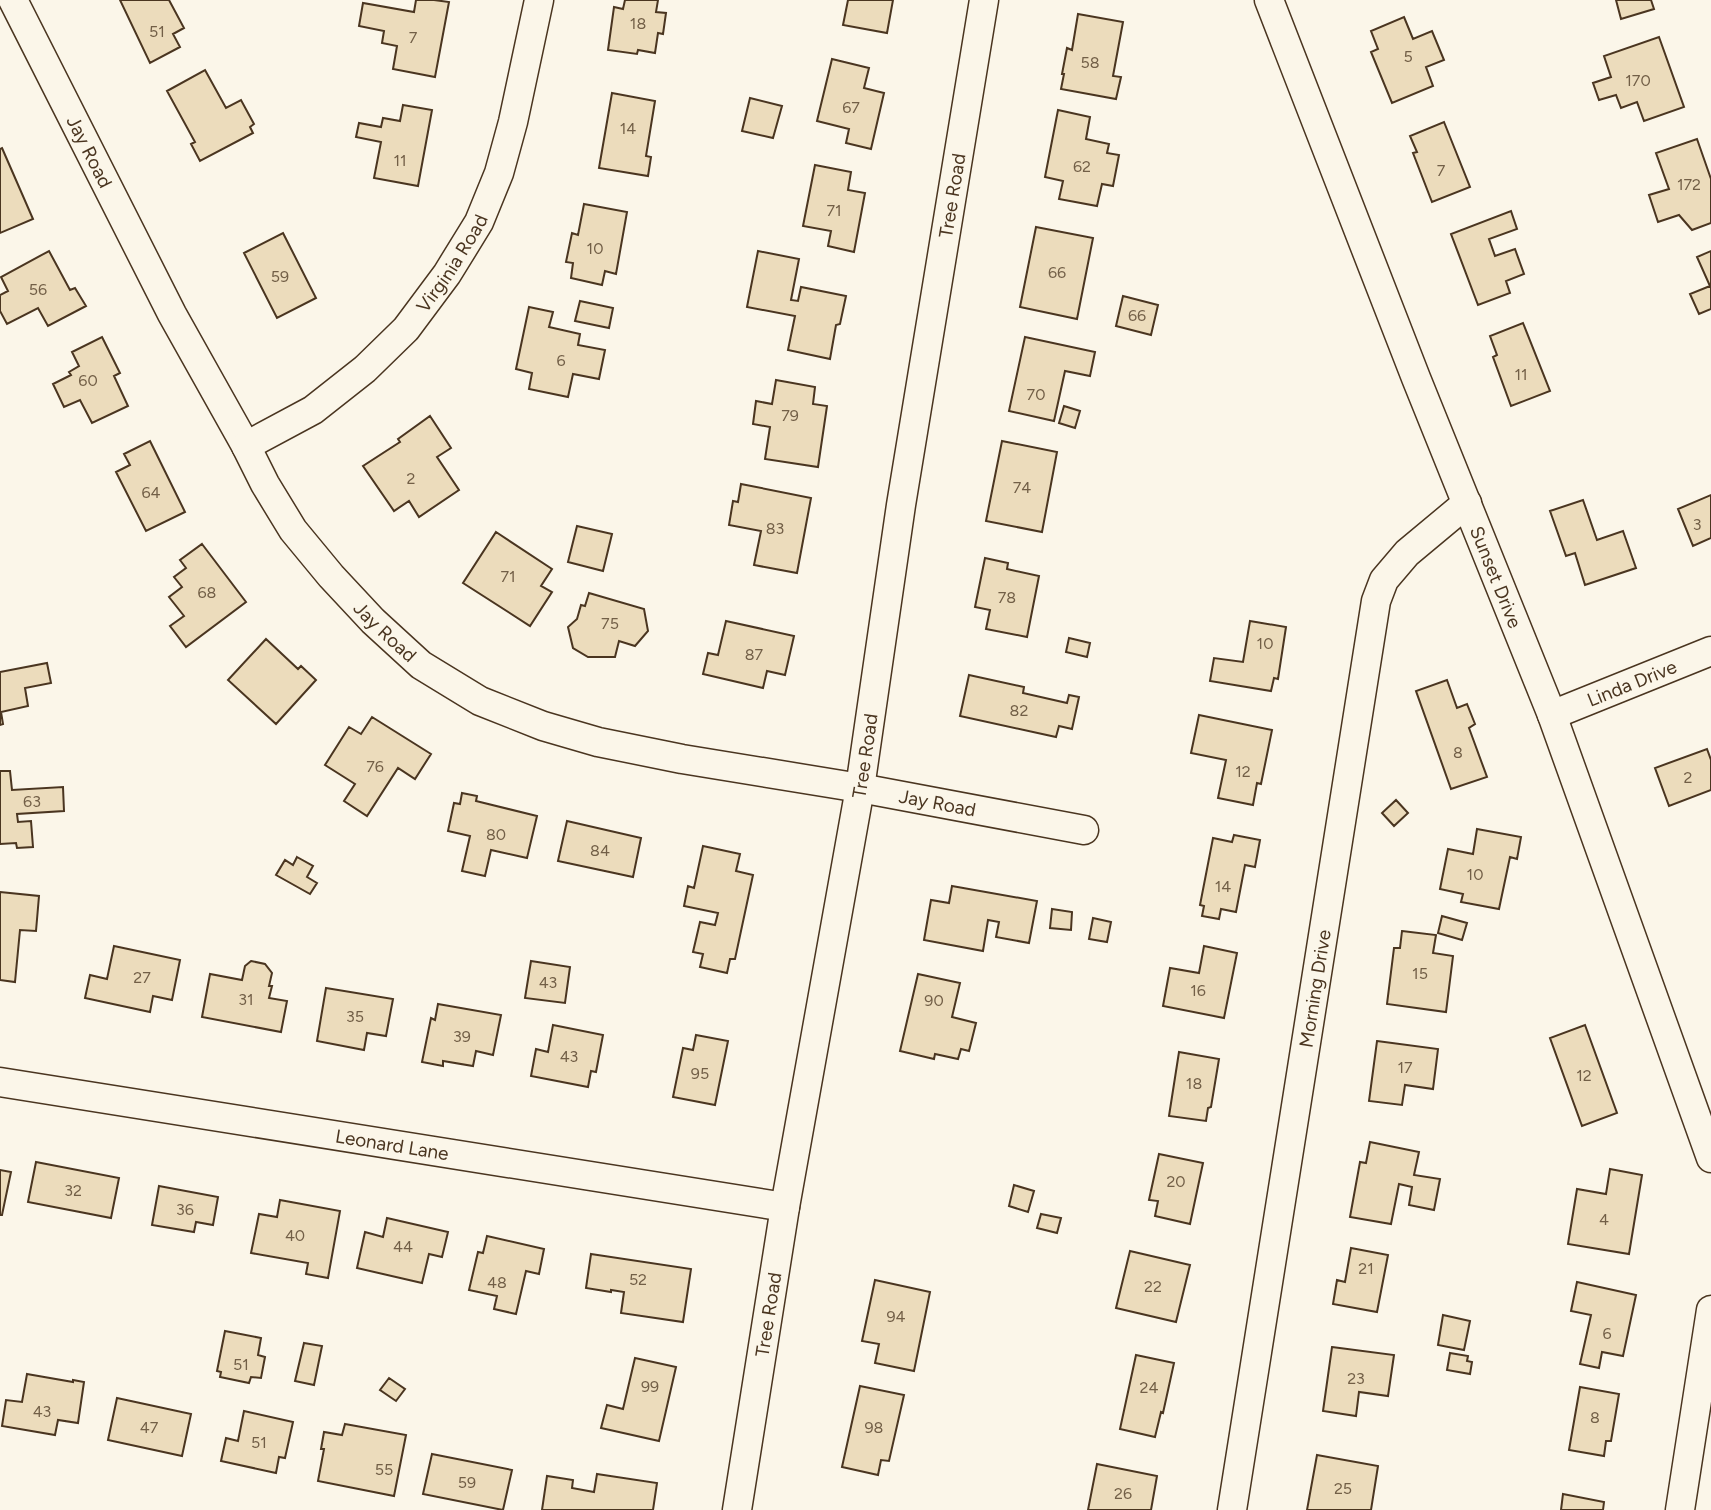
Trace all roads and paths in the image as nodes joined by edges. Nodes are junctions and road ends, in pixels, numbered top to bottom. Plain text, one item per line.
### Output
1 (13, 0) edge
2 (539, 0) edge
3 (984, 0) edge
4 (1269, 0) edge
5 (246, 446) junction
6 (1467, 503) junction
7 (1711, 652) edge
8 (1552, 715) junction
9 (860, 788) junction
10 (1084, 830) dead end
11 (0, 1082) edge
12 (1711, 1158) edge
13 (785, 1206) junction
14 (1711, 1310) edge
15 (737, 1510) edge
16 (1232, 1510) edge
17 (1680, 1510) edge

1 - 5 street, Jay Road
2 - 5 street, Virginia Road
3 - 9 street, Tree Road
4 - 6 street, Sunset Drive
5 - 9 street, Jay Road
6 - 8 street, Sunset Drive
6 - 16 street, Morning Drive
7 - 8 street, Linda Drive
8 - 12 street, Sunset Drive
9 - 10 street, Jay Road
9 - 13 street, Tree Road
11 - 13 street, Leonard Lane
13 - 15 street, Tree Road
14 - 17 street

